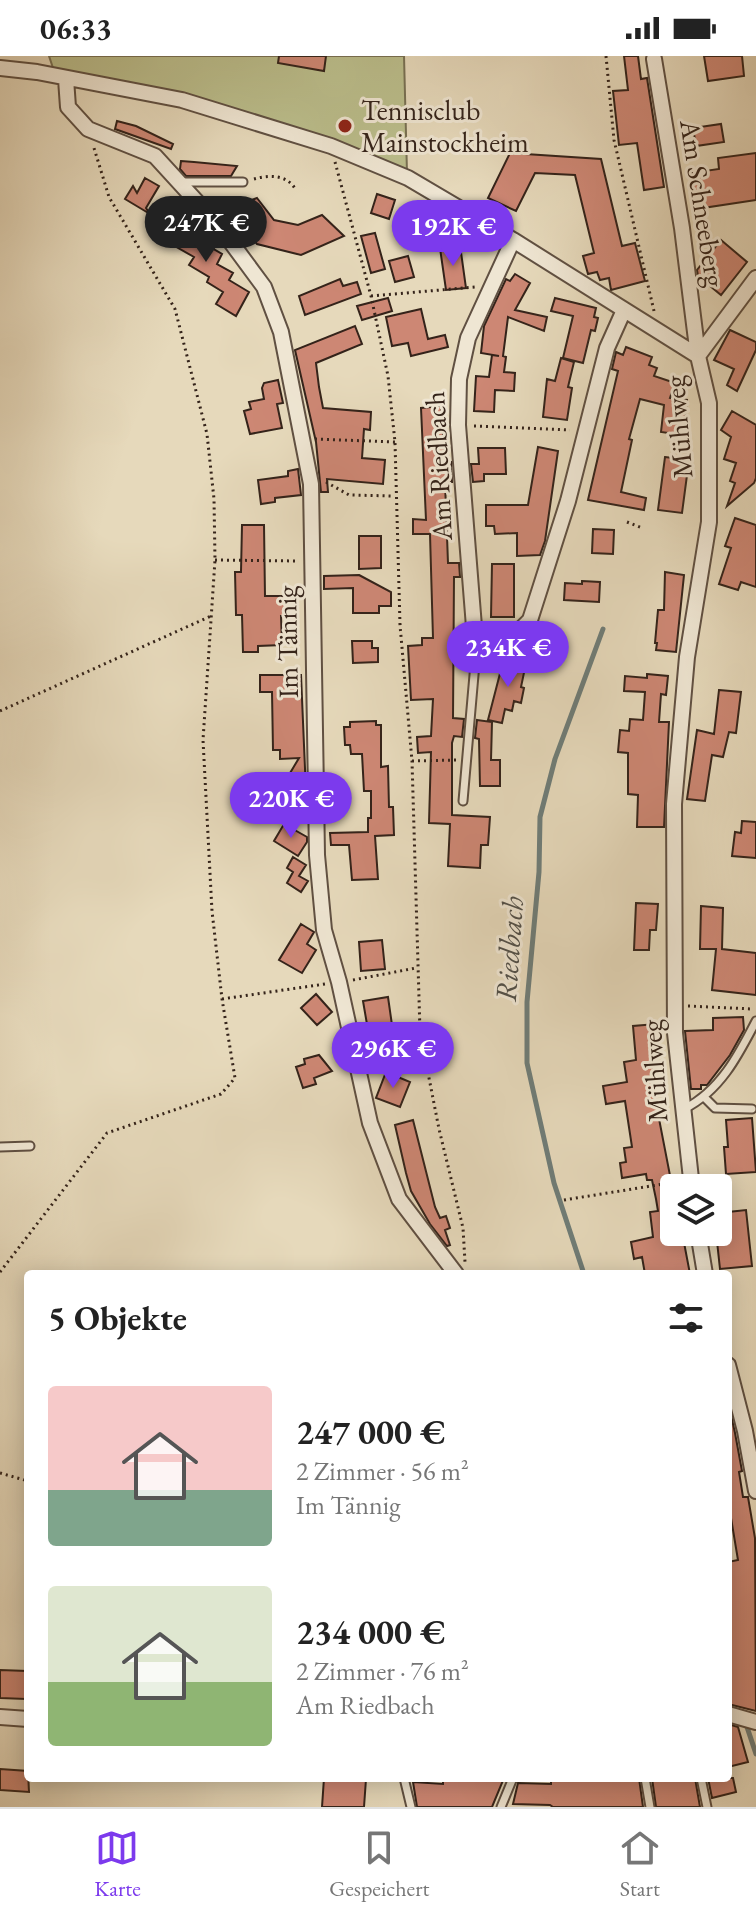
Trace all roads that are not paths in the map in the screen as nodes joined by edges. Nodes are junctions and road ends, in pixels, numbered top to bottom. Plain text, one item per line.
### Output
1 (654, 59) dead end
2 (0, 68) edge
3 (66, 79) junction
4 (179, 182) junction
5 (243, 182) road end
6 (513, 240) junction
7 (756, 278) edge
8 (624, 310) junction
9 (698, 356) junction
10 (476, 652) junction
11 (463, 801) dead end
12 (756, 1021) edge
13 (705, 1098) junction
14 (752, 1109) dead end
15 (682, 1110) junction
16 (30, 1146) dead end
17 (0, 1147) edge
18 (691, 1174) edge
19 (700, 1246) edge
20 (453, 1270) edge
21 (704, 1270) edge
22 (732, 1381) edge
23 (756, 1491) edge
24 (732, 1715) edge
25 (0, 1717) edge
26 (24, 1719) edge
27 (755, 1722) edge
28 (405, 1782) edge
29 (511, 1782) edge
30 (646, 1782) edge
31 (702, 1782) edge
32 (411, 1807) edge
33 (501, 1807) edge
34 (650, 1807) edge
35 (707, 1807) edge

1 - 9 street, Am Schneeberg
2 - 3 street, Mühlweg
3 - 4 street, Im Tännig
3 - 6 street, Mühlweg
4 - 5 lane
4 - 20 street, Im Tännig
6 - 8 street, Mühlweg
6 - 10 street, Am Riedbach
7 - 9 street
8 - 9 street, Mühlweg
8 - 10 street
9 - 15 street, Mühlweg
10 - 11 lane, Am Riedbach
12 - 13 lane
13 - 14 lane
13 - 15 lane
15 - 18 street, Mühlweg
16 - 17 lane
19 - 21 street
22 - 23 street
24 - 27 street
25 - 26 street
28 - 32 lane
29 - 33 lane
30 - 34 lane
31 - 35 lane

